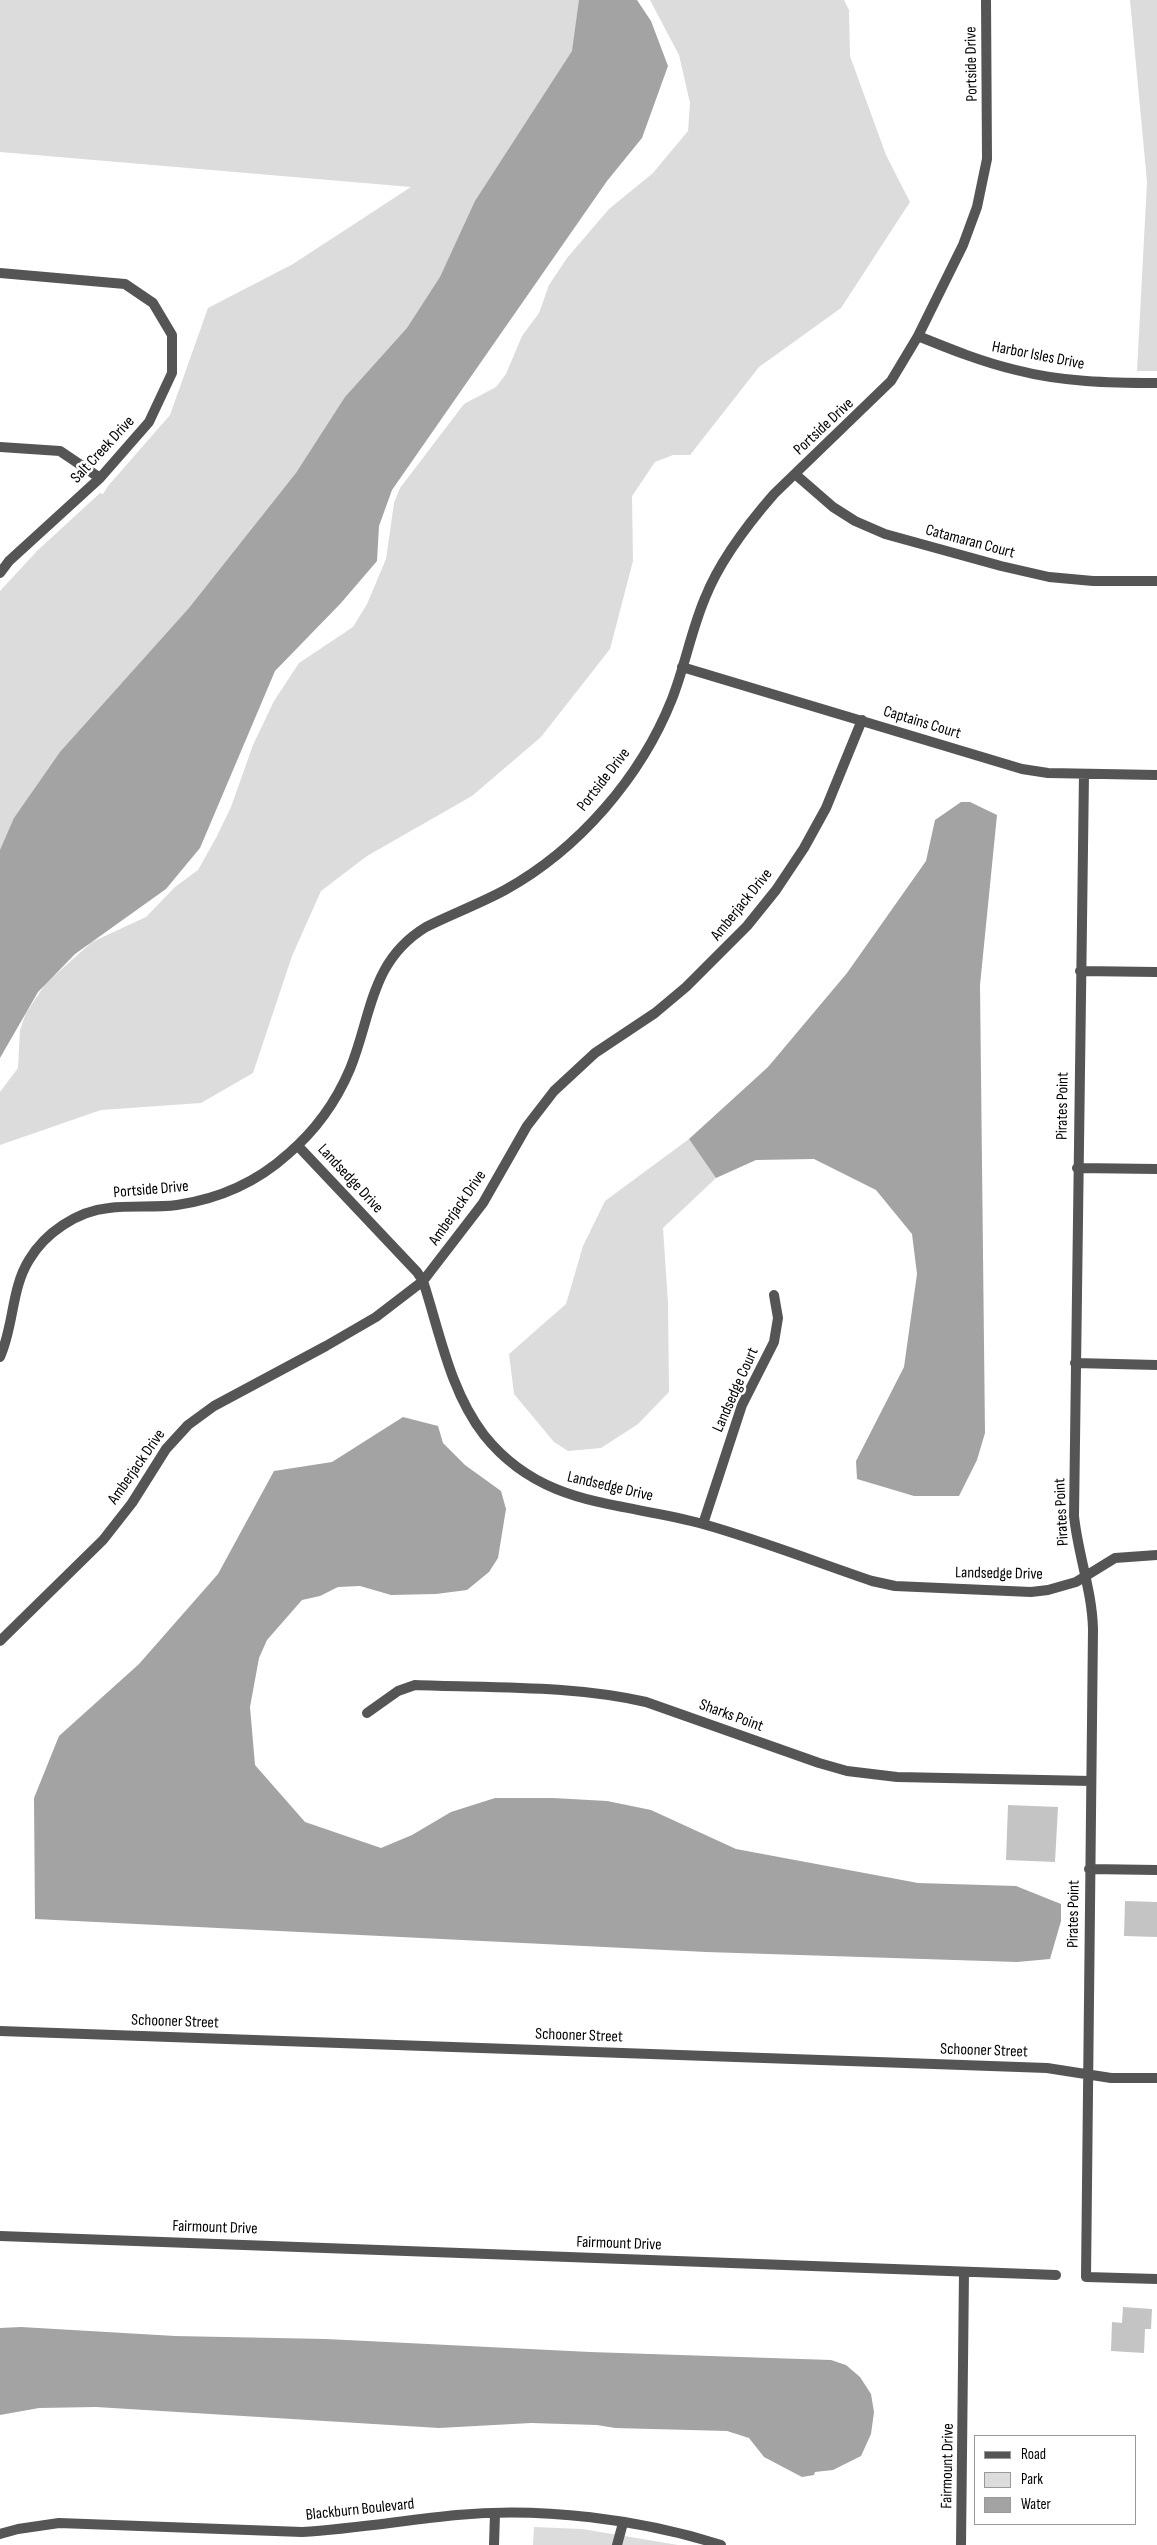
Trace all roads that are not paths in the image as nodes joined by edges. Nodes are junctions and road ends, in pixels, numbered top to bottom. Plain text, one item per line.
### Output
1 (986, 0) edge
2 (0, 272) edge
3 (918, 336) junction
4 (1157, 383) edge
5 (0, 447) edge
6 (795, 474) junction
7 (100, 478) junction
8 (0, 573) edge
9 (1157, 581) edge
10 (682, 667) junction
11 (862, 720) junction
12 (1084, 774) junction
13 (1157, 775) edge
14 (1080, 971) junction
15 (1157, 972) edge
16 (298, 1146) junction
17 (1078, 1168) junction
18 (1157, 1169) edge
19 (422, 1281) junction
20 (774, 1295) dead end
21 (0, 1357) edge
22 (1075, 1364) junction
23 (1157, 1365) edge
24 (704, 1524) junction
25 (1157, 1555) edge
26 (1086, 1576) junction
27 (0, 1641) edge
28 (368, 1712) dead end
29 (1091, 1781) junction
30 (1089, 1869) junction
31 (1157, 1870) edge
32 (0, 2031) edge
33 (1087, 2074) junction
34 (1157, 2078) edge
35 (0, 2236) edge
36 (964, 2272) junction
37 (1056, 2275) dead end
38 (1157, 2279) edge
39 (496, 2514) junction
40 (623, 2523) junction
41 (0, 2534) edge
42 (696, 2542) edge
43 (494, 2545) edge
44 (617, 2545) edge
45 (721, 2545) edge
46 (961, 2545) edge

1 - 3 street, Portside Drive
2 - 7 street, Salt Creek Drive
3 - 4 street, Harbor Isles Drive
3 - 6 street, Portside Drive
5 - 7 street
6 - 9 street, Catamaran Court
6 - 10 street, Portside Drive
7 - 8 street, Salt Creek Drive
10 - 11 street, Captains Court
10 - 16 street, Portside Drive
11 - 12 street, Captains Court
11 - 19 street, Amberjack Drive
12 - 13 street, Captains Court
12 - 14 street, Pirates Point
14 - 15 street
14 - 17 street, Pirates Point
16 - 19 street, Landsedge Drive
16 - 21 street, Portside Drive
17 - 18 street
17 - 22 street, Pirates Point
19 - 24 street, Landsedge Drive
19 - 27 street, Amberjack Drive
20 - 24 street, Landsedge Court
22 - 23 street
22 - 26 street, Pirates Point
24 - 26 street, Landsedge Drive
25 - 26 street, Landsedge Drive
26 - 29 street, Pirates Point
28 - 29 street, Sharks Point
29 - 30 street, Pirates Point
30 - 31 street
30 - 33 street, Pirates Point
32 - 33 street, Schooner Street
33 - 34 street, Schooner Street
33 - 38 street, Pirates Point
35 - 36 street, Fairmount Drive
36 - 37 street
36 - 46 street, Fairmount Drive
39 - 40 street, Blackburn Boulevard
39 - 41 street, Blackburn Boulevard
39 - 43 street
40 - 42 street, Blackburn Boulevard
40 - 44 street
42 - 45 street, Blackburn Boulevard

